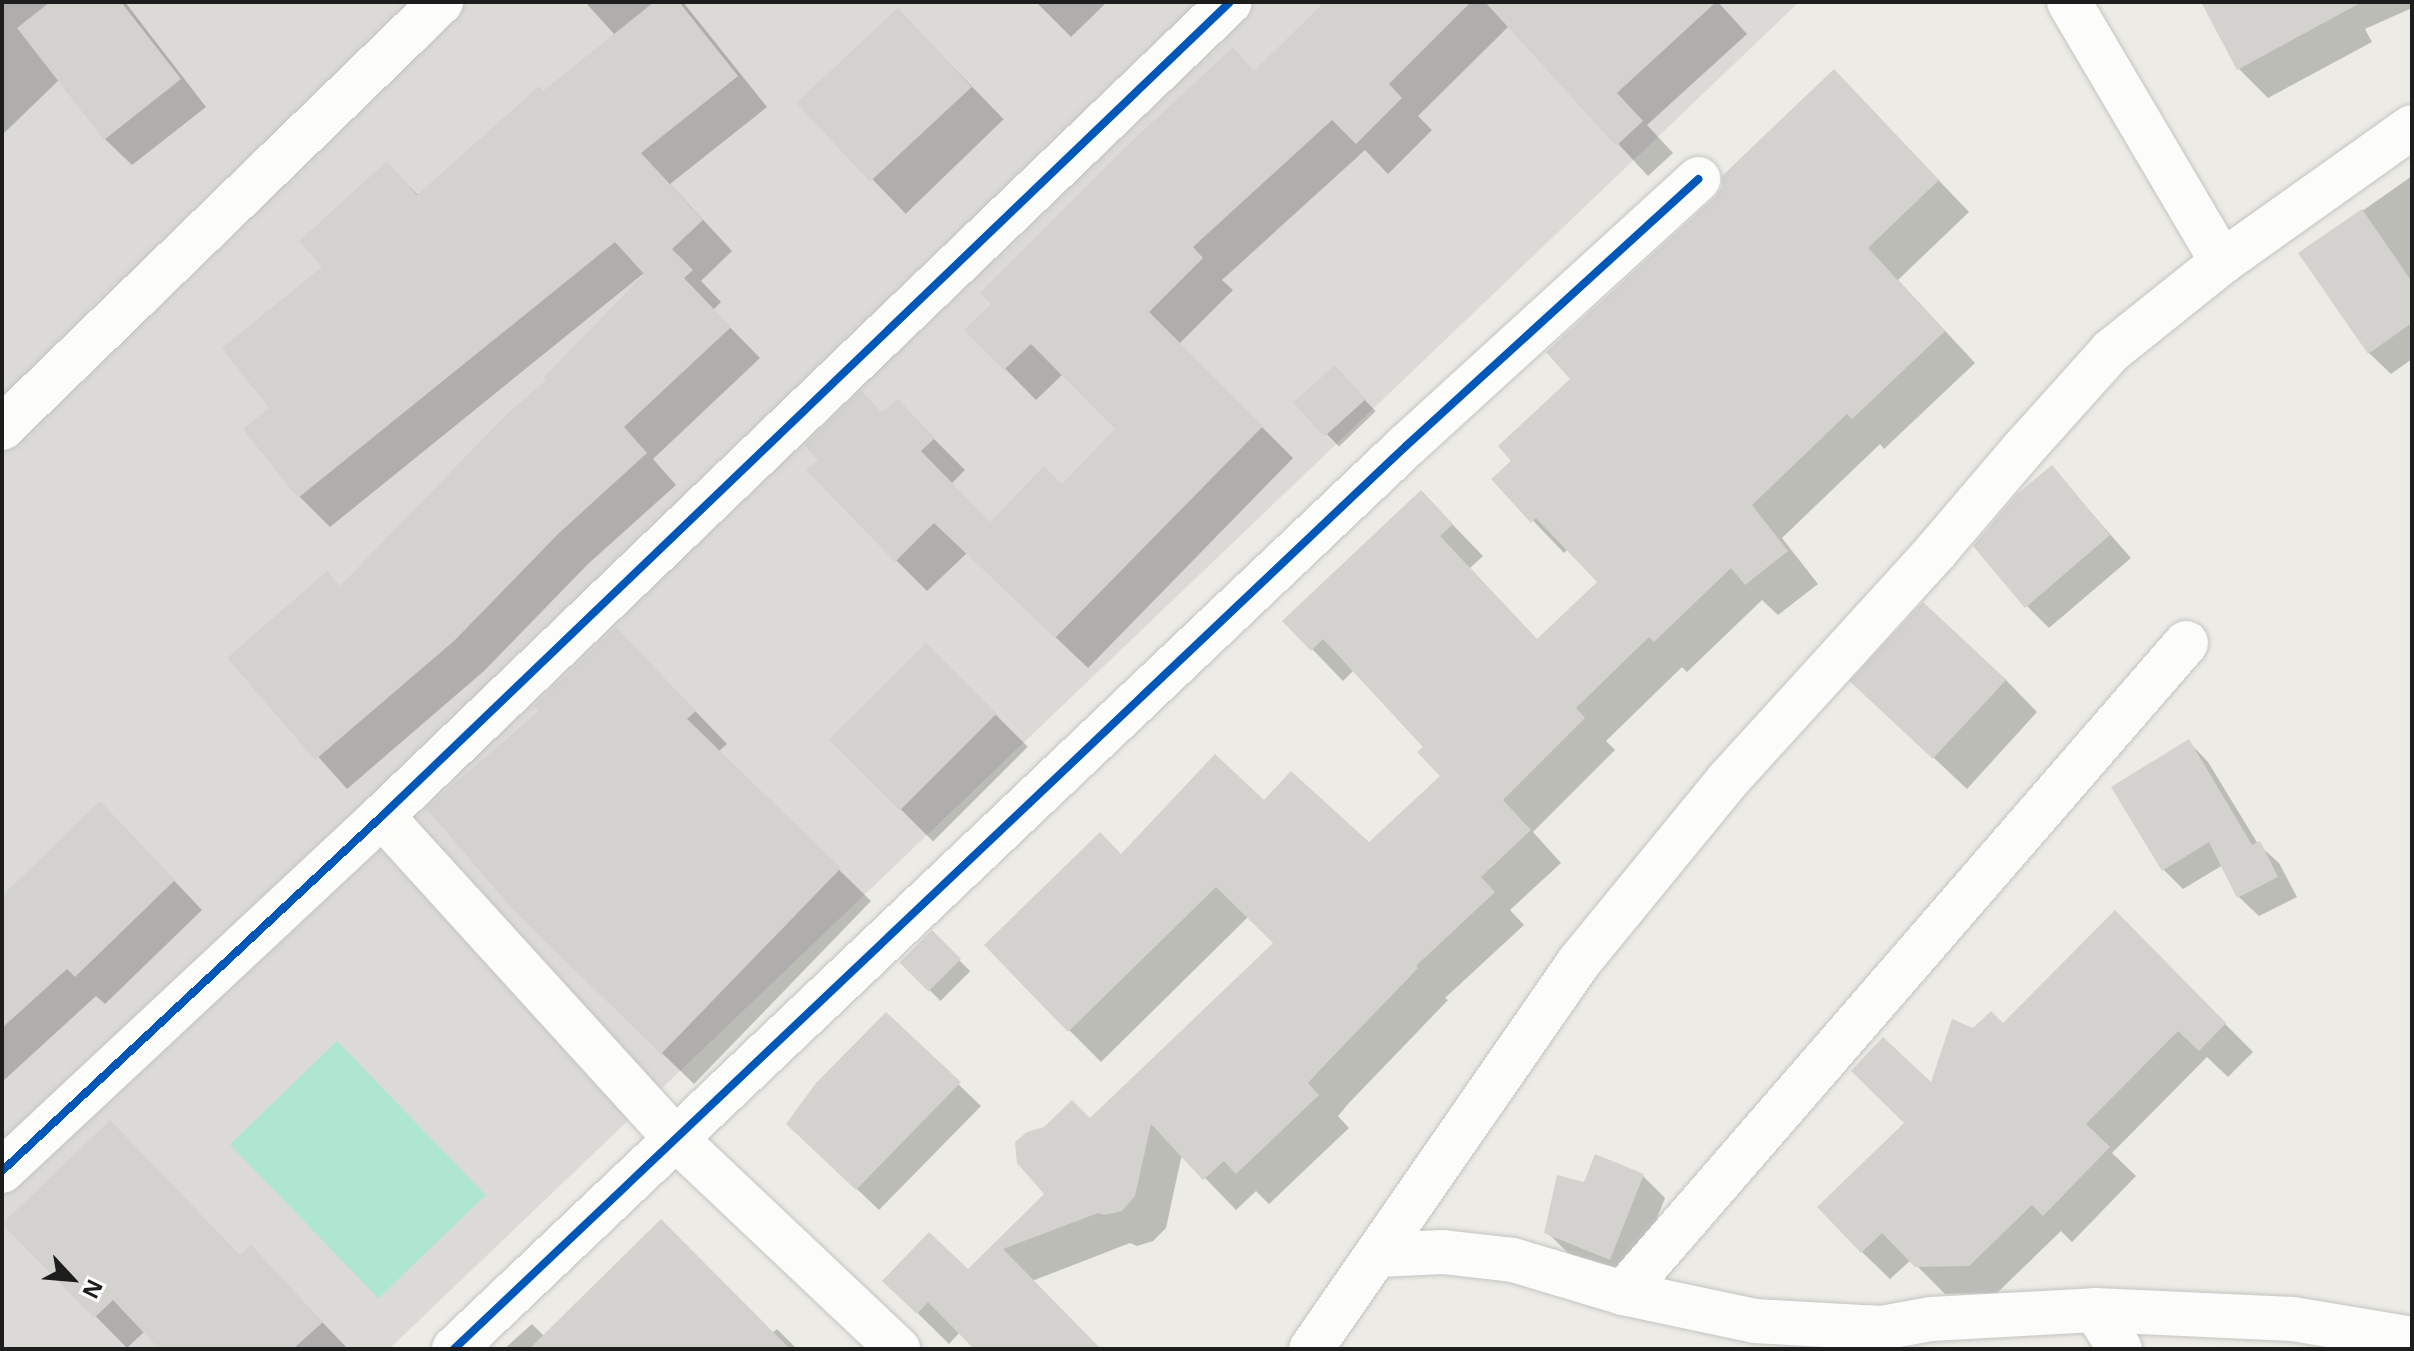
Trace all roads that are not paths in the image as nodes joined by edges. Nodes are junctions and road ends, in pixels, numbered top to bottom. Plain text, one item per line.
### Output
1 (441, 2) edge
2 (1230, 2) edge
3 (2069, 2) edge
4 (2412, 127) edge
5 (1698, 179) dead end
6 (2222, 262) junction
7 (2, 428) edge
8 (2186, 643) dead end
9 (382, 816) junction
10 (676, 1139) junction
11 (2, 1171) edge
12 (1379, 1255) junction
13 (1623, 1293) junction
14 (2095, 1310) junction
15 (2412, 1339) edge
16 (454, 1349) edge
17 (898, 1349) edge
18 (1311, 1349) edge
19 (2120, 1349) edge

1 - 7 street
2 - 9 street
3 - 6 street
4 - 6 street
5 - 10 street
6 - 12 street
8 - 13 street
9 - 10 street
9 - 11 street
10 - 16 street
10 - 17 street
12 - 13 street
12 - 18 street
13 - 14 street
14 - 15 street
14 - 19 street

